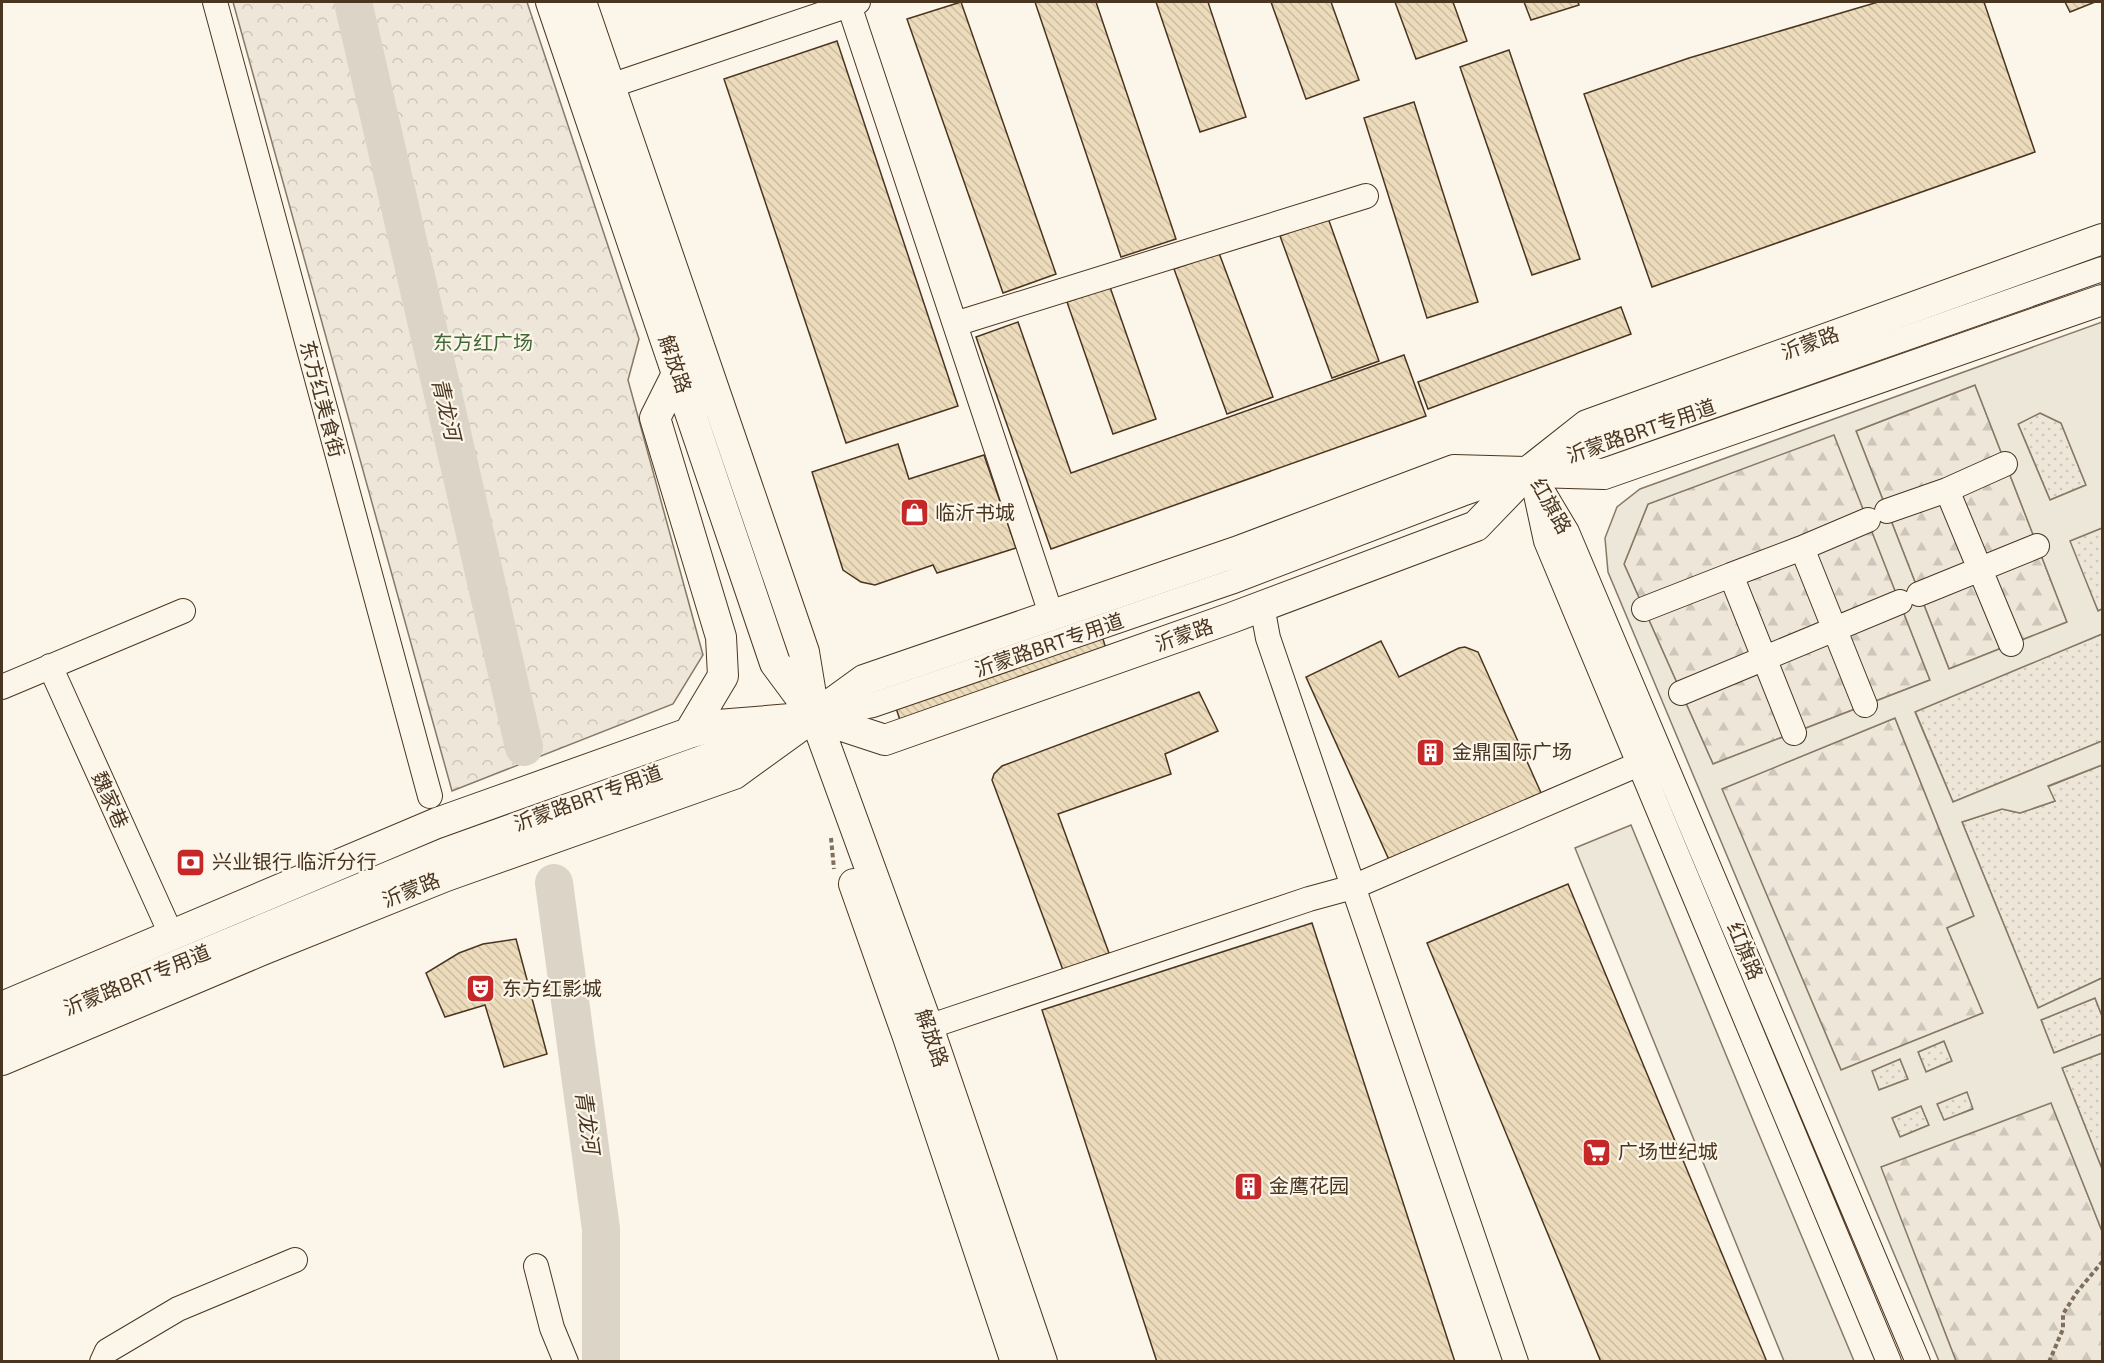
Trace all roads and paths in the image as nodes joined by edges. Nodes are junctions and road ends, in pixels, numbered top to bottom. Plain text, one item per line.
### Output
1 (215, 2) edge
2 (551, 2) edge
3 (581, 2) edge
4 (854, 3) edge
5 (610, 86) junction
6 (1366, 196) dead end
7 (2103, 239) edge
8 (2103, 269) edge
9 (2103, 300) edge
10 (955, 324) junction
11 (678, 372) junction
12 (2005, 464) dead end
13 (1530, 470) junction
14 (1947, 490) junction
15 (2037, 546) dead end
16 (1802, 548) junction
17 (1980, 570) junction
18 (1731, 575) junction
19 (1262, 606) junction
20 (1644, 609) dead end
21 (183, 611) dead end
22 (1052, 617) junction
23 (1834, 628) junction
24 (2011, 644) dead end
25 (1763, 657) junction
26 (50, 666) junction
27 (2, 687) edge
28 (1681, 693) dead end
29 (1865, 705) dead end
30 (815, 717) junction
31 (689, 733) junction
32 (1794, 733) dead end
33 (1639, 764) junction
34 (430, 796) dead end
35 (1353, 887) junction
36 (171, 934) junction
37 (2, 1007) edge
38 (928, 1027) junction
39 (2, 1035) edge
40 (2, 1060) edge
41 (295, 1260) dead end
42 (2103, 1262) edge
43 (536, 1266) dead end
44 (102, 1362) edge
45 (566, 1362) edge
46 (1016, 1362) edge
47 (1042, 1362) edge
48 (1516, 1362) edge
49 (1889, 1362) edge
50 (1918, 1362) edge
51 (2049, 1362) edge

1 - 34 street, 东方红美食街
2 - 11 main road, 解放路
3 - 5 main road, 解放路
4 - 5 street
4 - 10 street
5 - 30 main road, 解放路
6 - 10 street
7 - 13 main road, 沂蒙路
8 - 13 street, 沂蒙路BRT专用道
9 - 13 main road, 沂蒙路
10 - 22 street
11 - 30 main road, 解放路
11 - 31 main road
12 - 14 street
13 - 19 main road, 沂蒙路
13 - 22 main road, 沂蒙路
13 - 30 street, 沂蒙路BRT专用道
13 - 33 street, 红旗路
13 - 50 street, 红旗路
14 - 16 street
14 - 17 street
15 - 17 street
16 - 18 street
16 - 23 street
17 - 23 street
17 - 24 street
18 - 20 street
18 - 25 street
19 - 30 main road, 沂蒙路
19 - 35 street
21 - 26 street
22 - 30 main road, 沂蒙路
23 - 25 street
23 - 29 street
25 - 28 street
25 - 32 street
26 - 27 street
26 - 36 street, 魏家巷
30 - 31 main road, 沂蒙路
30 - 38 main road, 解放路
30 - 39 street, 沂蒙路BRT专用道
30 - 40 main road, 沂蒙路
30 - 46 main road, 解放路
31 - 36 main road, 沂蒙路
33 - 35 street
33 - 49 street, 红旗路
35 - 38 street
35 - 48 street
36 - 37 main road, 沂蒙路
38 - 47 main road, 解放路
41 - 44 street
42 - 51 path
43 - 45 street

